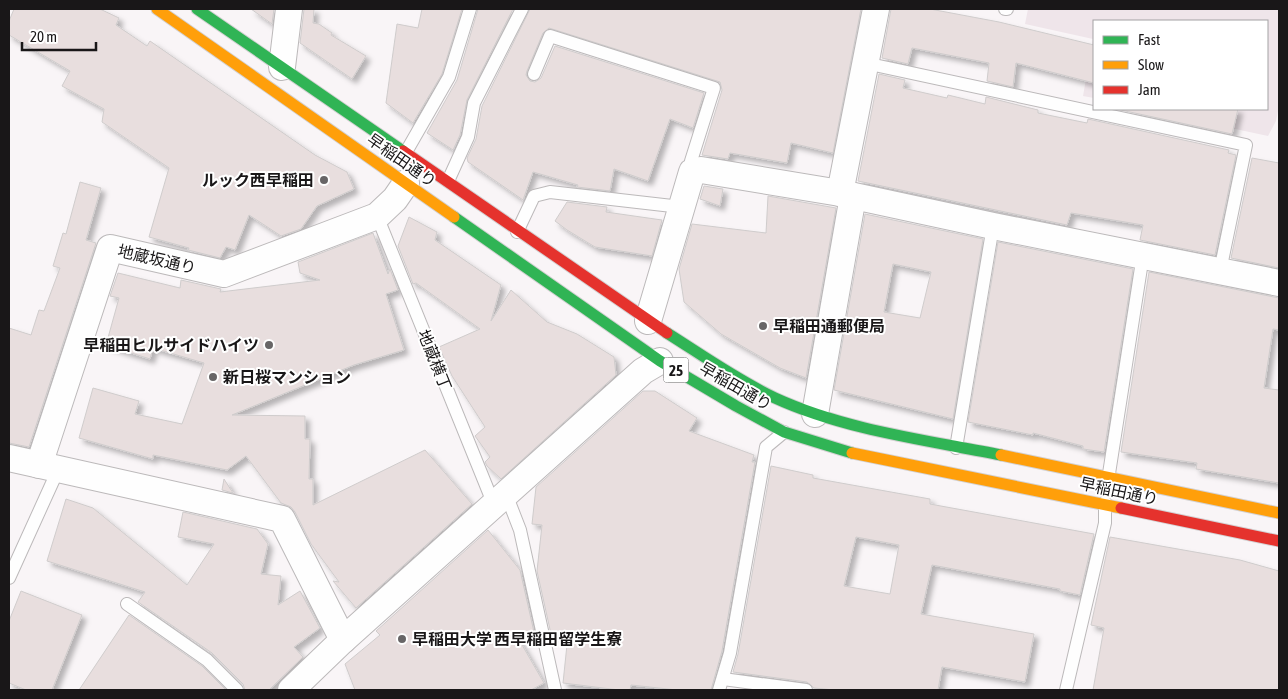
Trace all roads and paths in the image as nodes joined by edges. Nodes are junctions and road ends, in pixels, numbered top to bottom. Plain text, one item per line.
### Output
1 (157, 9) edge
2 (197, 9) edge
3 (289, 9) edge
4 (470, 9) edge
5 (522, 9) edge
6 (876, 9) edge
7 (865, 63) junction
8 (282, 67) junction
9 (534, 74) dead end
10 (406, 152) junction
11 (692, 172) junction
12 (448, 181) junction
13 (406, 184) junction
14 (847, 194) junction
15 (681, 207) junction
16 (377, 216) junction
17 (993, 226) junction
18 (517, 232) junction
19 (1143, 255) junction
20 (1220, 271) junction
21 (1279, 283) edge
22 (648, 322) junction
23 (660, 361) junction
24 (815, 414) junction
25 (784, 432) junction
26 (956, 448) junction
27 (9, 458) edge
28 (49, 467) junction
29 (1108, 479) junction
30 (500, 499) junction
31 (1104, 505) junction
32 (1279, 513) edge
33 (1279, 541) edge
34 (9, 578) edge
35 (127, 604) dead end
36 (343, 640) junction
37 (721, 684) edge
38 (238, 690) edge
39 (291, 690) edge
40 (555, 690) edge
41 (806, 690) edge
42 (1066, 690) edge

1 - 13 main road, 早稲田通り / 25
2 - 8 main road, 早稲田通り / 25
3 - 8 street
4 - 10 lane
5 - 12 lane
6 - 7 street
7 - 14 street
7 - 20 lane
8 - 10 main road, 早稲田通り / 25
9 - 11 lane
10 - 12 main road, 早稲田通り / 25
11 - 14 street
11 - 15 street
12 - 18 main road, 早稲田通り / 25
13 - 16 street, 地蔵坂通り
13 - 23 main road, 早稲田通り / 25
14 - 17 street
14 - 24 street
15 - 18 lane
15 - 22 street
16 - 28 street, 地蔵坂通り
16 - 30 lane, 地蔵横丁
17 - 19 street
17 - 26 lane
18 - 22 main road, 早稲田通り / 25
19 - 20 street
19 - 29 lane
20 - 21 street
22 - 24 main road, 早稲田通り / 25
23 - 25 main road, 早稲田通り / 25
23 - 30 street
24 - 26 main road, 早稲田通り / 25
25 - 31 main road, 早稲田通り / 25
25 - 37 lane
26 - 29 main road, 早稲田通り / 25
27 - 28 street
28 - 34 lane
28 - 36 street
29 - 31 lane
29 - 32 main road, 早稲田通り / 25
30 - 36 street
30 - 40 lane, 地蔵横丁
31 - 33 main road, 早稲田通り / 25
31 - 42 lane
35 - 38 lane
36 - 39 street
37 - 41 lane

